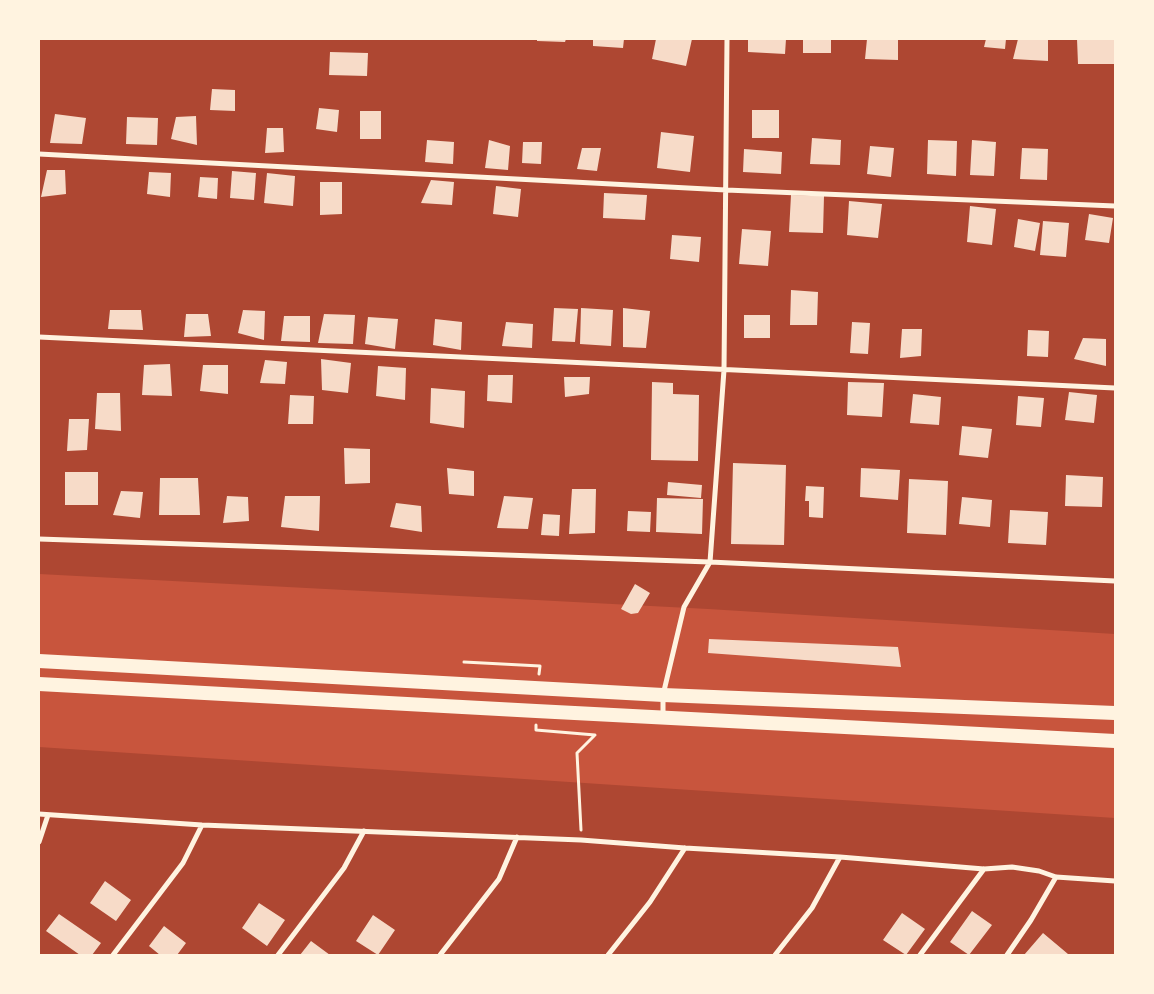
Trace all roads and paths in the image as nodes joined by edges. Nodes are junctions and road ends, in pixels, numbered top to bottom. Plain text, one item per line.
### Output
1 (727, 39) edge
2 (39, 154) edge
3 (726, 190) junction
4 (1115, 206) edge
5 (39, 337) edge
6 (724, 370) junction
7 (1115, 388) edge
8 (39, 539) edge
9 (710, 562) junction
10 (1115, 581) edge
11 (39, 661) edge
12 (464, 662) dead end
13 (538, 677) dead end
14 (39, 684) edge
15 (663, 695) junction
16 (1115, 713) edge
17 (663, 718) junction
18 (536, 722) dead end
19 (1115, 741) edge
20 (39, 814) edge
21 (48, 815) junction
22 (202, 825) junction
23 (364, 831) junction
24 (517, 837) junction
25 (581, 840) junction
26 (39, 842) edge
27 (685, 848) junction
28 (840, 857) junction
29 (984, 869) junction
30 (1056, 877) junction
31 (1115, 881) edge
32 (113, 955) edge
33 (278, 955) edge
34 (440, 955) edge
35 (608, 955) edge
36 (775, 955) edge
37 (920, 955) edge
38 (1007, 955) edge

1 - 3 street
2 - 3 street
3 - 4 street
3 - 6 street
5 - 6 street
6 - 7 street
6 - 9 street
8 - 9 street
9 - 10 street
9 - 15 street
11 - 15 highway
12 - 13 path
14 - 17 highway
15 - 16 highway
15 - 17 street
17 - 19 highway
18 - 25 path
20 - 21 street
21 - 22 street
21 - 26 street
22 - 23 street
22 - 32 street
23 - 24 street
23 - 33 street
24 - 25 street
24 - 34 street
25 - 27 street
27 - 28 street
27 - 35 street
28 - 29 street
28 - 36 street
29 - 30 street
29 - 37 street
30 - 31 street
30 - 38 street

